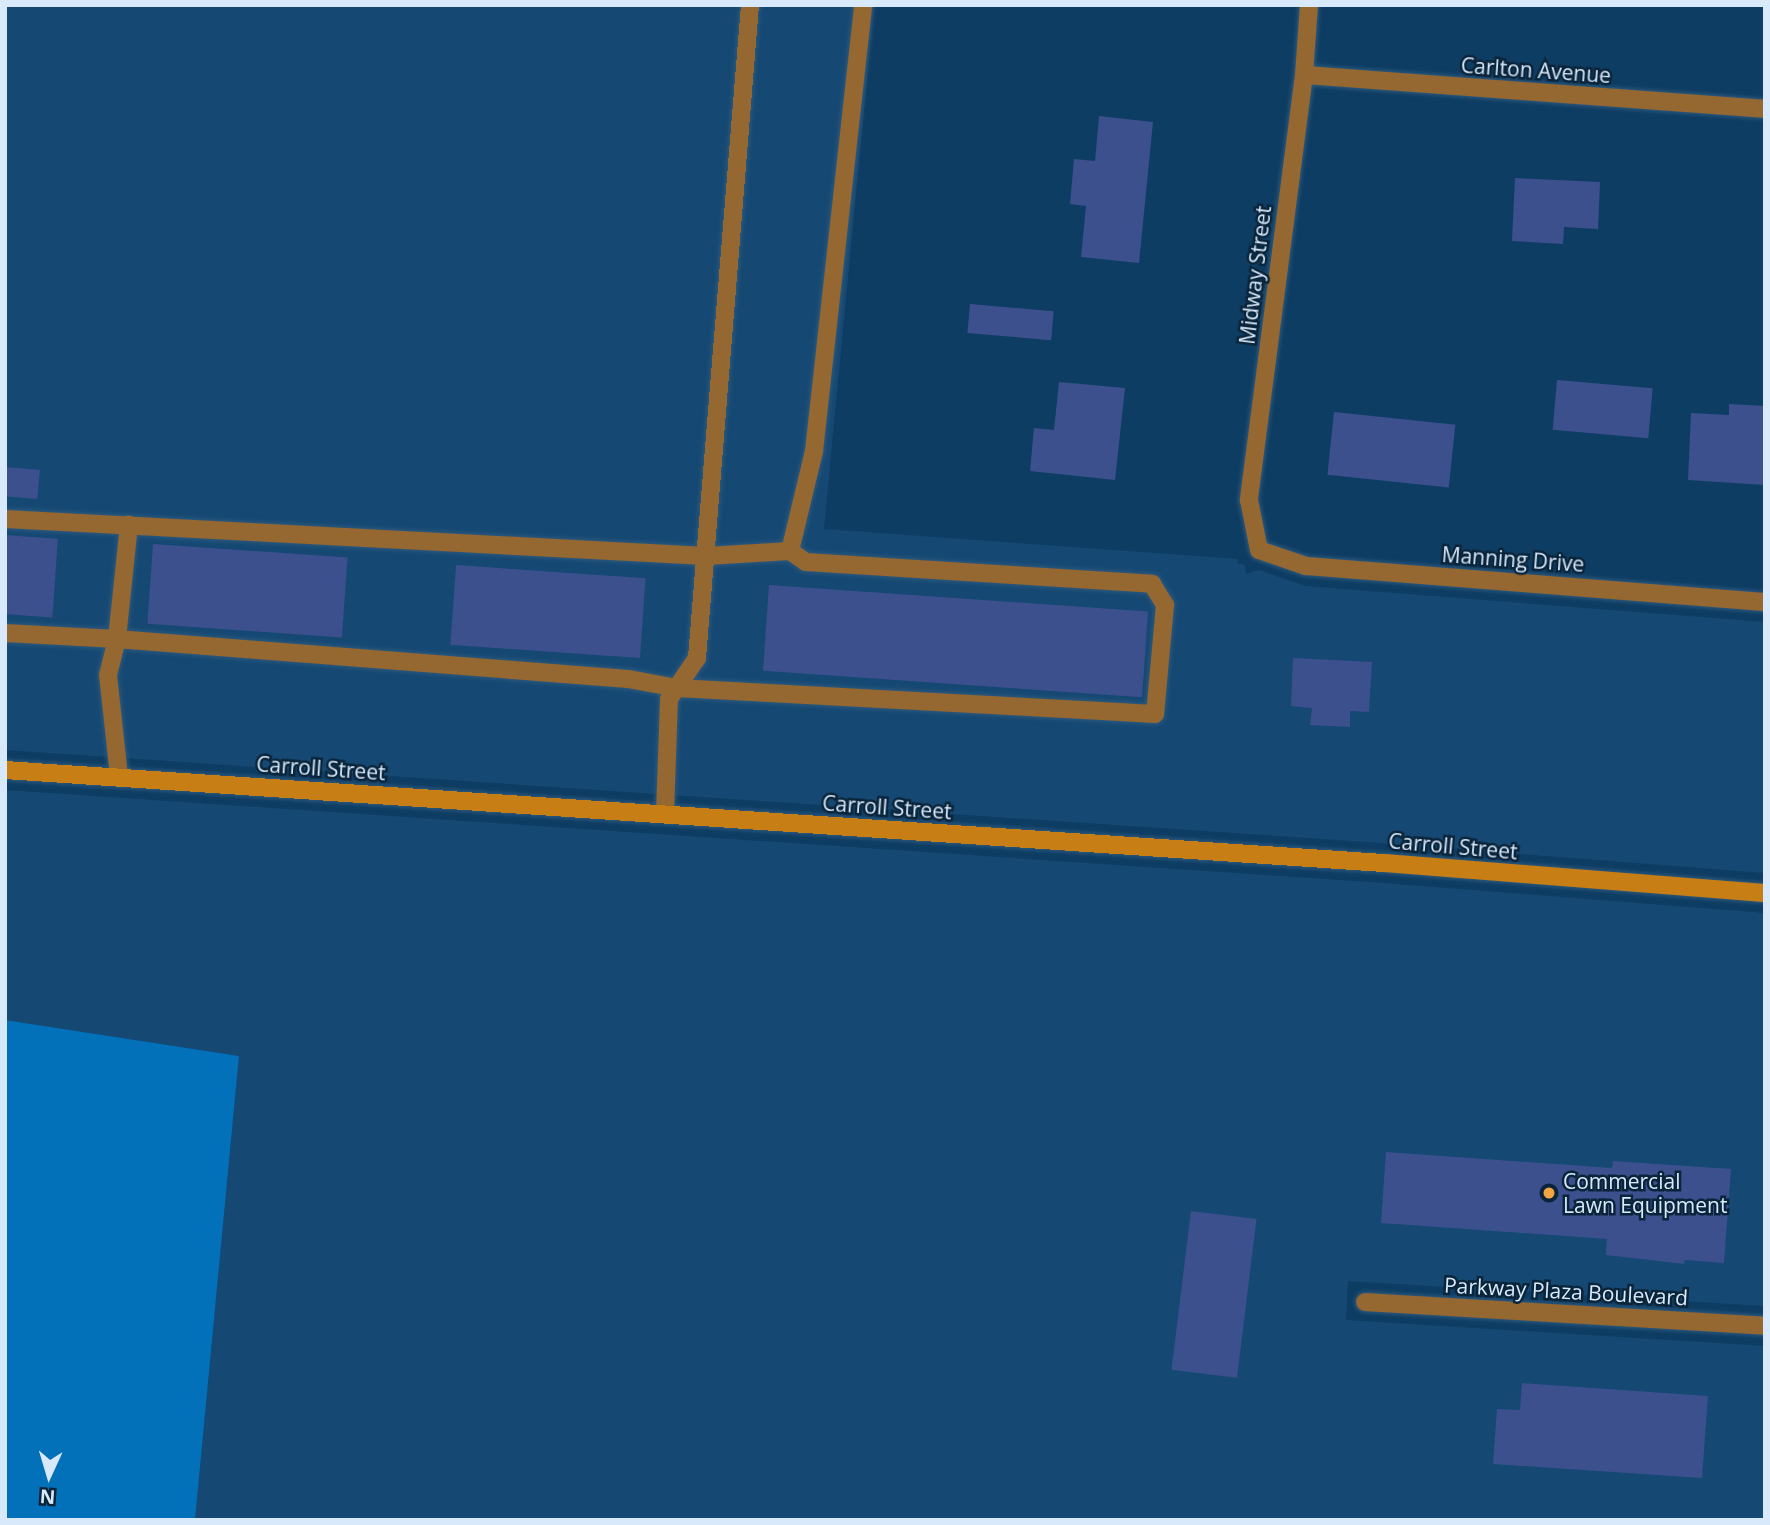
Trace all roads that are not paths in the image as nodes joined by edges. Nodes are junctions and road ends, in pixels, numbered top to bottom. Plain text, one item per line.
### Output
1 (750, 5) edge
2 (863, 5) edge
3 (1309, 5) edge
4 (1304, 75) junction
5 (1765, 109) edge
6 (5, 519) edge
7 (129, 525) junction
8 (1259, 550) joint
9 (790, 551) junction
10 (706, 556) junction
11 (1765, 602) edge
12 (5, 633) edge
13 (117, 639) junction
14 (677, 688) junction
15 (5, 770) edge
16 (119, 777) junction
17 (665, 814) junction
18 (1765, 893) edge
19 (1365, 1302) dead end
20 (1765, 1326) edge

1 - 10 street
2 - 9 street
3 - 4 street, Midway Street
4 - 5 street, Carlton Avenue
4 - 8 street, Midway Street
6 - 7 street
7 - 10 street
7 - 13 street
8 - 11 street, Manning Drive
9 - 10 street
9 - 14 street
10 - 14 street
12 - 13 street
13 - 14 street
13 - 16 street
14 - 17 street
15 - 16 main road, Carroll Street
16 - 17 main road, Carroll Street
17 - 18 main road, Carroll Street
19 - 20 street, Parkway Plaza Boulevard

